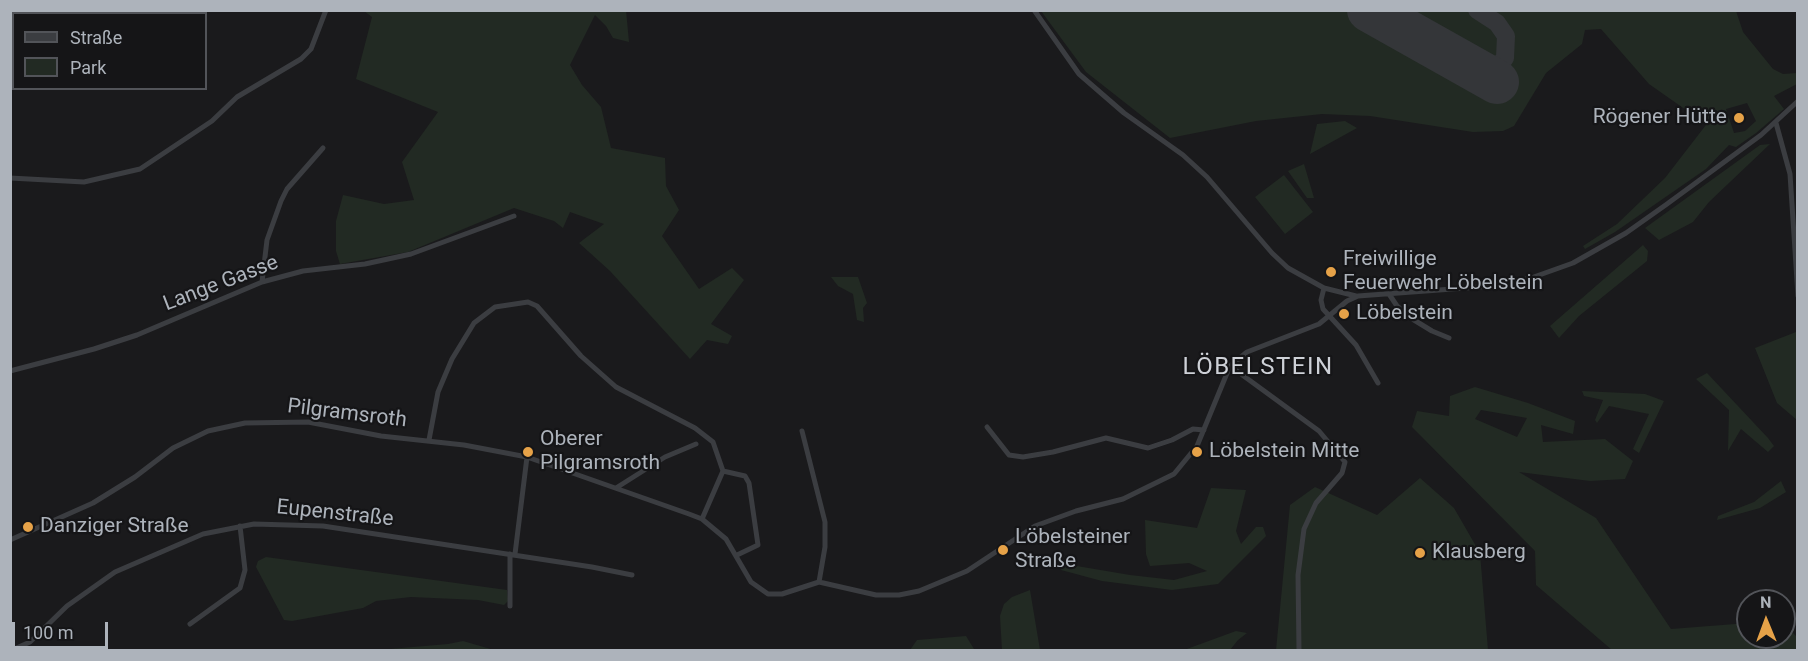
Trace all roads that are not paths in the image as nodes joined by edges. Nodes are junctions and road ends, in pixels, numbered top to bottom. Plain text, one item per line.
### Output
1 (326, 10) edge
2 (1034, 10) edge
3 (1797, 101) edge
4 (1776, 123) junction
5 (323, 148) dead end
6 (10, 178) edge
7 (514, 216) dead end
8 (262, 282) junction
9 (1324, 288) junction
10 (1389, 294) junction
11 (1358, 296) junction
12 (1797, 296) edge
13 (1329, 316) junction
14 (1449, 338) dead end
15 (1230, 366) junction
16 (10, 371) edge
17 (1378, 383) dead end
18 (987, 427) dead end
19 (1203, 430) junction
20 (802, 431) dead end
21 (708, 437) junction
22 (429, 440) junction
23 (703, 441) dead end
24 (696, 444) dead end
25 (527, 457) junction
26 (723, 471) junction
27 (616, 488) junction
28 (702, 519) junction
29 (240, 526) junction
30 (10, 540) edge
31 (513, 554) junction
32 (737, 555) junction
33 (632, 575) dead end
34 (819, 582) junction
35 (510, 606) dead end
36 (190, 624) dead end
37 (12, 651) edge
38 (1299, 651) edge

1 - 6 street
2 - 9 street
3 - 4 street
4 - 10 street
4 - 12 street
5 - 8 street
7 - 8 street, Lange Gasse
8 - 16 street, Lange Gasse
9 - 11 street
9 - 13 street
10 - 11 street
10 - 14 street
11 - 13 street
13 - 15 street
13 - 17 street
15 - 19 street
15 - 38 street
18 - 19 street
19 - 34 street
20 - 34 street
21 - 22 street
21 - 23 street
21 - 26 street
22 - 25 street, Pilgramsroth
22 - 30 street, Pilgramsroth
24 - 27 street
25 - 27 street, Pilgramsroth
25 - 31 street
26 - 28 street
26 - 32 street
27 - 28 street, Pilgramsroth
28 - 32 street, Pilgramsroth
29 - 31 street, Eupenstraße
29 - 36 street
29 - 37 street, Eupenstraße
31 - 33 street, Eupenstraße
31 - 35 street
32 - 34 street, Pilgramsroth

